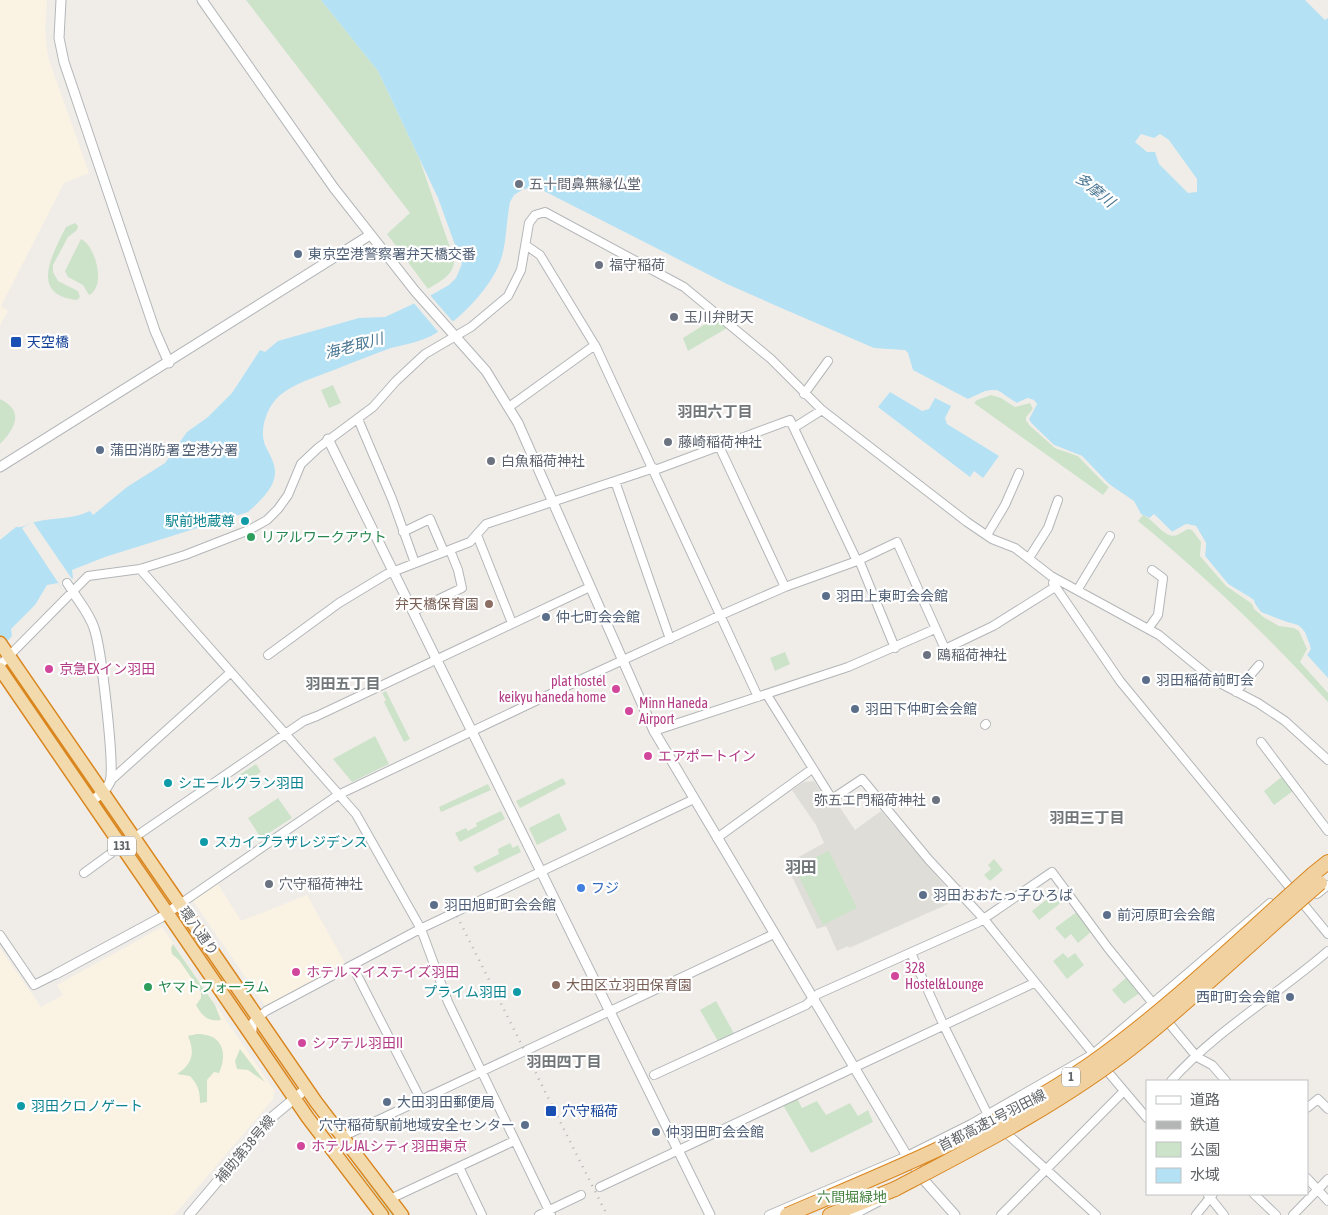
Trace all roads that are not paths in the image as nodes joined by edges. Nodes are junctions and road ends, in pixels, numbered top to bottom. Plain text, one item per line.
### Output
1 (61, 0) edge
2 (202, 0) edge
3 (370, 235) junction
4 (527, 246) junction
5 (453, 335) junction
6 (595, 345) junction
7 (828, 361) dead end
8 (168, 363) junction
9 (804, 394) junction
10 (509, 407) junction
11 (822, 410) junction
12 (358, 419) junction
13 (795, 427) junction
14 (328, 439) junction
15 (719, 446) junction
16 (0, 467) edge
17 (654, 469) junction
18 (1019, 473) dead end
19 (615, 481) junction
20 (1058, 500) dead end
21 (553, 504) junction
22 (403, 532) junction
23 (477, 535) junction
24 (987, 535) junction
25 (1110, 536) dead end
26 (447, 551) junction
27 (1029, 558) junction
28 (858, 560) junction
29 (414, 563) junction
30 (140, 569) junction
31 (394, 570) junction
32 (1152, 570) dead end
33 (1051, 576) junction
34 (67, 583) dead end
35 (590, 587) junction
36 (785, 587) junction
37 (1054, 587) junction
38 (1078, 589) junction
39 (73, 592) junction
40 (414, 611) junction
41 (722, 615) junction
42 (512, 623) junction
43 (936, 629) junction
44 (1148, 629) junction
45 (670, 639) junction
46 (895, 648) junction
47 (3, 653) edge
48 (268, 655) dead end
49 (437, 659) junction
50 (621, 661) junction
51 (1259, 665) dead end
52 (0, 669) edge
53 (230, 673) junction
54 (1236, 692) junction
55 (767, 694) junction
56 (758, 697) junction
57 (472, 730) junction
58 (654, 731) junction
59 (285, 734) junction
60 (1262, 742) dead end
61 (1328, 760) edge
62 (812, 769) junction
63 (110, 781) junction
64 (104, 793) junction
65 (338, 795) junction
66 (694, 799) junction
67 (91, 801) junction
68 (1328, 831) edge
69 (134, 837) junction
70 (717, 838) junction
71 (121, 846) junction
72 (1328, 855) edge
73 (1328, 862) edge
74 (542, 870) junction
75 (84, 873) dead end
76 (1322, 880) edge
77 (1289, 888) junction
78 (180, 904) junction
79 (1304, 905) junction
80 (167, 912) junction
81 (983, 918) junction
82 (421, 929) junction
83 (774, 934) junction
84 (1328, 934) edge
85 (0, 935) edge
86 (1328, 951) edge
87 (911, 953) junction
88 (352, 965) junction
89 (56, 974) joint
90 (1034, 983) junction
91 (812, 998) junction
92 (1155, 1003) junction
93 (610, 1011) junction
94 (258, 1017) junction
95 (1168, 1021) junction
96 (944, 1026) junction
97 (252, 1036) junction
98 (1093, 1054) junction
99 (1197, 1057) junction
100 (853, 1067) junction
101 (1107, 1070) junction
102 (480, 1072) junction
103 (654, 1076) dead end
104 (1173, 1080) edge
105 (1225, 1080) edge
106 (307, 1088) junction
107 (1124, 1090) junction
108 (294, 1097) junction
109 (421, 1100) junction
110 (1308, 1107) edge
111 (1328, 1109) edge
112 (987, 1115) junction
113 (1146, 1115) edge
114 (1006, 1132) junction
115 (342, 1137) junction
116 (514, 1141) junction
117 (678, 1150) junction
118 (907, 1156) junction
119 (458, 1167) junction
120 (1046, 1170) junction
121 (886, 1172) junction
122 (923, 1179) junction
123 (1308, 1179) edge
124 (1328, 1179) edge
125 (600, 1186) dead end
126 (895, 1189) junction
127 (1317, 1190) junction
128 (1210, 1195) edge
129 (1255, 1195) edge
130 (581, 1196) dead end
131 (390, 1199) junction
132 (1328, 1201) edge
133 (550, 1213) edge
134 (189, 1215) edge
135 (382, 1215) edge
136 (402, 1215) edge
137 (482, 1215) edge
138 (539, 1215) edge
139 (710, 1215) edge
140 (769, 1215) edge
141 (787, 1215) edge
142 (804, 1215) edge
143 (830, 1215) edge
144 (852, 1215) edge
145 (955, 1215) edge
146 (1001, 1215) edge
147 (1096, 1215) edge
148 (1196, 1215) edge
149 (1224, 1215) edge
150 (1276, 1215) edge
151 (1293, 1215) edge

1 - 8 street
2 - 3 street
3 - 5 street
3 - 8 street
4 - 5 street
4 - 6 street
4 - 9 street
5 - 10 street
5 - 12 street
6 - 10 street
6 - 17 street
7 - 9 street
8 - 16 street
9 - 11 street
10 - 21 street
11 - 13 street
11 - 24 street
12 - 14 street
12 - 22 street
13 - 15 street
13 - 28 street
14 - 30 street
14 - 31 street
15 - 17 street
15 - 36 street
17 - 19 street
17 - 41 street
18 - 24 street
19 - 21 street
19 - 45 street
20 - 27 street
21 - 23 street
21 - 35 street
22 - 26 street
22 - 29 street
23 - 26 street
23 - 42 street
24 - 27 street
25 - 38 street
26 - 29 street
26 - 40 street
27 - 33 street
28 - 36 street
28 - 43 street
28 - 46 street
29 - 31 street
30 - 39 street
30 - 53 street
31 - 40 street
31 - 48 street
32 - 44 street
33 - 37 street
33 - 38 street
34 - 39 street
35 - 42 street
35 - 50 street
36 - 41 street
37 - 43 street
37 - 77 street
38 - 44 street
39 - 47 street
39 - 63 street
40 - 49 street
41 - 45 street
41 - 56 street
42 - 49 street
43 - 46 street
44 - 54 street
45 - 50 street
46 - 55 street
47 - 64 highway, 環八通り / 131
49 - 57 street
49 - 59 street
50 - 57 street
50 - 58 street
51 - 54 street
52 - 67 highway, 環八通り / 131
53 - 59 street
53 - 63 street
54 - 61 street
55 - 56 street
55 - 62 street
56 - 58 street
57 - 65 street
57 - 74 street
58 - 66 street
59 - 65 street
59 - 69 street
60 - 68 street
62 - 70 street
62 - 81 street
63 - 64 street
64 - 67 street
64 - 69 highway, 環八通り / 131
65 - 78 street
65 - 82 street
66 - 70 street
66 - 74 street
67 - 71 highway, 環八通り / 131
69 - 78 highway, 環八通り / 131
70 - 83 street
71 - 75 street
71 - 80 highway, 環八通り / 131
72 - 77 street
73 - 76 highway
74 - 82 street
74 - 93 street
76 - 79 street
76 - 121 highway, 首都高速1号羽田線 / 1, bridge
76 - 126 highway, 首都高速1号羽田線 / 1, bridge
77 - 79 street
77 - 92 street
78 - 80 street
78 - 94 highway, 環八通り / 131
79 - 84 street
79 - 95 street
80 - 89 street
80 - 97 highway, 環八通り / 131
81 - 87 street
81 - 90 street
81 - 92 street
82 - 88 street
82 - 102 street
83 - 91 street
83 - 93 street
85 - 89 street
86 - 99 street
87 - 91 street
87 - 96 street
88 - 94 street
88 - 109 street
90 - 96 street
90 - 98 street
91 - 100 street
91 - 103 street
92 - 95 street
92 - 98 street
93 - 102 street
93 - 117 street
94 - 97 street
94 - 106 highway, 環八通り / 131
95 - 99 street
95 - 101 street
96 - 100 street
96 - 112 street
97 - 108 highway, 環八通り / 131
98 - 101 street
98 - 112 street
99 - 104 street
99 - 105 street
100 - 117 street
100 - 118 street
101 - 107 street
101 - 114 street
102 - 109 street
102 - 116 street
106 - 108 street, 補助第38号線
106 - 115 highway, 環八通り / 131
107 - 113 street
107 - 120 street
108 - 134 street, 補助第38号線
108 - 135 highway, 環八通り / 131
109 - 115 street
110 - 111 street
112 - 114 street
112 - 118 street
114 - 120 street
114 - 122 street
115 - 131 highway, 環八通り / 131
116 - 119 street
116 - 133 street
117 - 125 street
117 - 139 street
118 - 122 street
118 - 140 street
119 - 131 street
119 - 137 street
120 - 146 street
120 - 147 street
121 - 141 highway, 首都高速1号羽田線 / 1, bridge
121 - 142 highway, bridge
122 - 144 street
122 - 145 street
123 - 127 street
124 - 127 street
126 - 143 highway
126 - 144 highway, 首都高速1号羽田線 / 1
127 - 132 street
127 - 151 street
128 - 148 street
128 - 149 street
129 - 150 street
130 - 133 street
131 - 136 highway, 環八通り / 131
133 - 138 street

